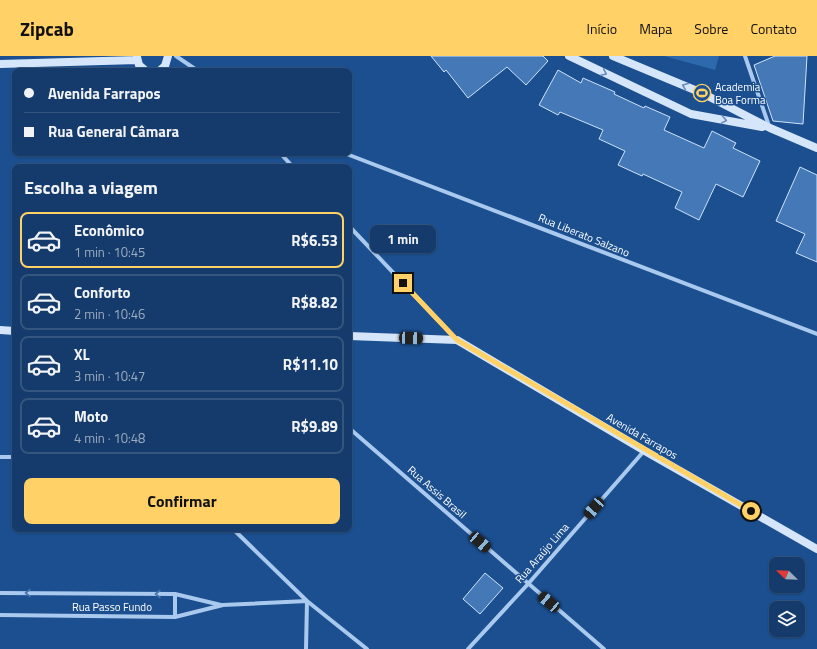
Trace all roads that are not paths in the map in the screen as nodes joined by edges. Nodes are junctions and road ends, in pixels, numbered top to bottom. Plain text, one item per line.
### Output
1 (168, 56) edge
2 (176, 56) edge
3 (569, 56) edge
4 (613, 56) edge
5 (745, 56) edge
6 (137, 58) edge
7 (0, 64) edge
8 (142, 68) edge
9 (163, 68) edge
10 (194, 68) edge
11 (770, 128) junction
12 (817, 148) edge
13 (283, 156) edge
14 (352, 156) edge
15 (290, 164) edge
16 (352, 229) edge
17 (0, 330) edge
18 (12, 331) edge
19 (817, 334) edge
20 (352, 336) edge
21 (457, 340) junction
22 (352, 431) edge
23 (645, 451) junction
24 (0, 457) edge
25 (12, 457) edge
26 (236, 532) edge
27 (817, 548) edge
28 (528, 584) junction
29 (0, 593) edge
30 (175, 594) junction
31 (307, 601) junction
32 (224, 605) junction
33 (0, 615) edge
34 (175, 617) junction
35 (306, 649) edge
36 (368, 649) edge
37 (468, 649) edge
38 (604, 649) edge

1 - 9 street
2 - 10 street
3 -> 11 street
11 -> 4 street
5 - 11 street
6 - 7 street
6 - 8 street
11 - 12 street
13 - 15 street
14 - 19 street, Rua Liberato Salzano
16 - 21 street
17 - 18 street
20 - 21 street
21 - 23 street, Avenida Farrapos
22 - 28 street, Rua Assis Brasil
23 - 27 street, Avenida Farrapos
23 - 28 street, Rua Araújo Lima
24 - 25 street
26 - 31 street
28 - 37 street, Rua Araújo Lima
28 - 38 street, Rua Assis Brasil
30 -> 29 street, Rua Passo Fundo
30 - 32 street, Rua Passo Fundo
30 - 34 street
31 - 32 street, Rua Passo Fundo
31 - 35 street
31 - 36 street
32 - 34 street, Rua Passo Fundo
33 - 34 street, Rua Passo Fundo

